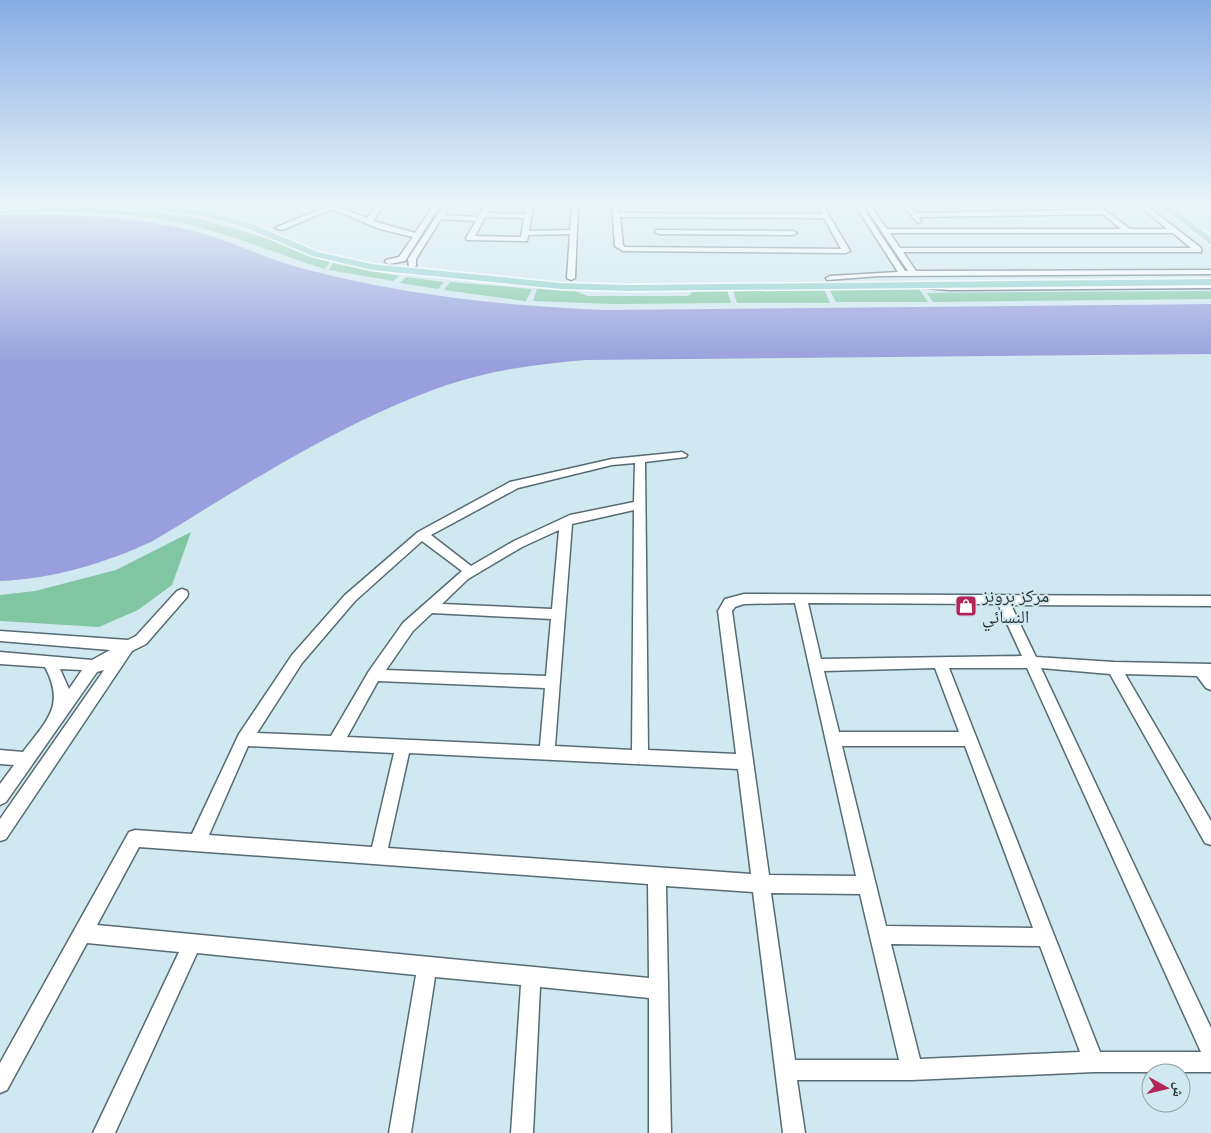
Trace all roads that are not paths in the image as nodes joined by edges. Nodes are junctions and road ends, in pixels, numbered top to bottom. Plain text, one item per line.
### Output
1 (329, 258) edge
2 (363, 258) edge
3 (403, 258) edge
4 (413, 258) edge
5 (572, 258) edge
6 (892, 258) edge
7 (903, 258) edge
8 (389, 262) junction
9 (412, 266) junction
10 (903, 274) junction
11 (914, 274) junction
12 (1211, 276) edge
13 (571, 278) junction
14 (830, 278) junction
15 (1168, 279) junction
16 (921, 285) junction
17 (682, 455) dead end
18 (640, 458) junction
19 (640, 505) junction
20 (566, 522) junction
21 (422, 535) junction
22 (471, 572) junction
23 (1050, 591) dead end
24 (182, 594) dead end
25 (800, 598) junction
26 (1002, 599) junction
27 (1071, 600) junction
28 (1211, 601) edge
29 (429, 608) junction
30 (558, 614) junction
31 (0, 636) edge
32 (129, 646) junction
33 (0, 658) edge
34 (49, 662) junction
35 (940, 662) junction
36 (1032, 662) junction
37 (94, 665) junction
38 (816, 665) junction
39 (115, 667) junction
40 (1114, 668) junction
41 (1206, 670) edge
42 (374, 675) junction
43 (553, 682) junction
44 (1211, 684) edge
45 (57, 718) junction
46 (244, 739) junction
47 (834, 739) junction
48 (971, 739) junction
49 (336, 743) junction
50 (403, 746) junction
51 (547, 753) junction
52 (0, 757) edge
53 (640, 757) junction
54 (28, 759) junction
55 (745, 762) junction
56 (0, 797) edge
57 (0, 833) edge
58 (1211, 837) edge
59 (197, 842) junction
60 (378, 856) junction
61 (657, 876) junction
62 (762, 884) junction
63 (868, 885) junction
64 (82, 933) junction
65 (879, 935) junction
66 (1046, 937) junction
67 (192, 944) junction
68 (427, 966) junction
69 (531, 977) junction
70 (658, 989) junction
71 (1211, 1050) edge
72 (1094, 1062) junction
73 (1211, 1062) edge
74 (786, 1070) junction
75 (912, 1070) junction
76 (0, 1083) edge
77 (104, 1133) edge
78 (400, 1133) edge
79 (522, 1133) edge
80 (660, 1133) edge
81 (794, 1133) edge

1 - 16 main road
2 - 8 main road
3 - 8 street
4 - 9 street
5 - 13 street
6 - 10 street
7 - 11 street
8 - 9 main road
9 - 13 main road
10 - 11 street
10 - 14 street
11 - 12 street
12 - 15 main road
12 - 16 street
13 - 14 main road
14 - 15 main road
15 - 16 main road
17 - 18 street
18 - 19 street
18 - 21 street
19 - 20 street
19 - 53 street
20 - 22 street
20 - 30 street
21 - 22 street
21 - 46 street
22 - 29 street
23 - 27 street
24 - 32 street
25 - 26 street
25 - 38 street
25 - 55 street
26 - 27 street
26 - 36 street
27 - 28 street
29 - 30 street
29 - 42 street
30 - 43 street
31 - 32 street
32 - 37 street
32 - 39 street
33 - 34 street
34 - 37 street
34 - 45 street
35 - 36 street
35 - 38 street
35 - 48 street
36 - 40 street
36 - 71 street
37 - 39 street
37 - 45 street
38 - 47 street
39 - 57 street
40 - 41 street
40 - 58 street
41 - 44 street
42 - 43 street
42 - 49 street
43 - 51 street
45 - 54 street
46 - 49 street
46 - 59 street
47 - 48 street
47 - 63 street
48 - 66 street
49 - 50 street
50 - 51 street
50 - 60 street
51 - 53 street
52 - 54 street
53 - 55 street
54 - 56 street
55 - 62 street
59 - 60 street
59 - 64 street
60 - 61 street
61 - 62 street
61 - 70 street
62 - 63 street
62 - 74 street
63 - 65 street
64 - 67 street
64 - 76 street
65 - 66 street
65 - 75 street
66 - 72 street
67 - 68 street
67 - 77 street
68 - 69 street
68 - 78 street
69 - 70 street
69 - 79 street
70 - 80 street
72 - 73 street
72 - 75 street
74 - 75 street
74 - 81 street

